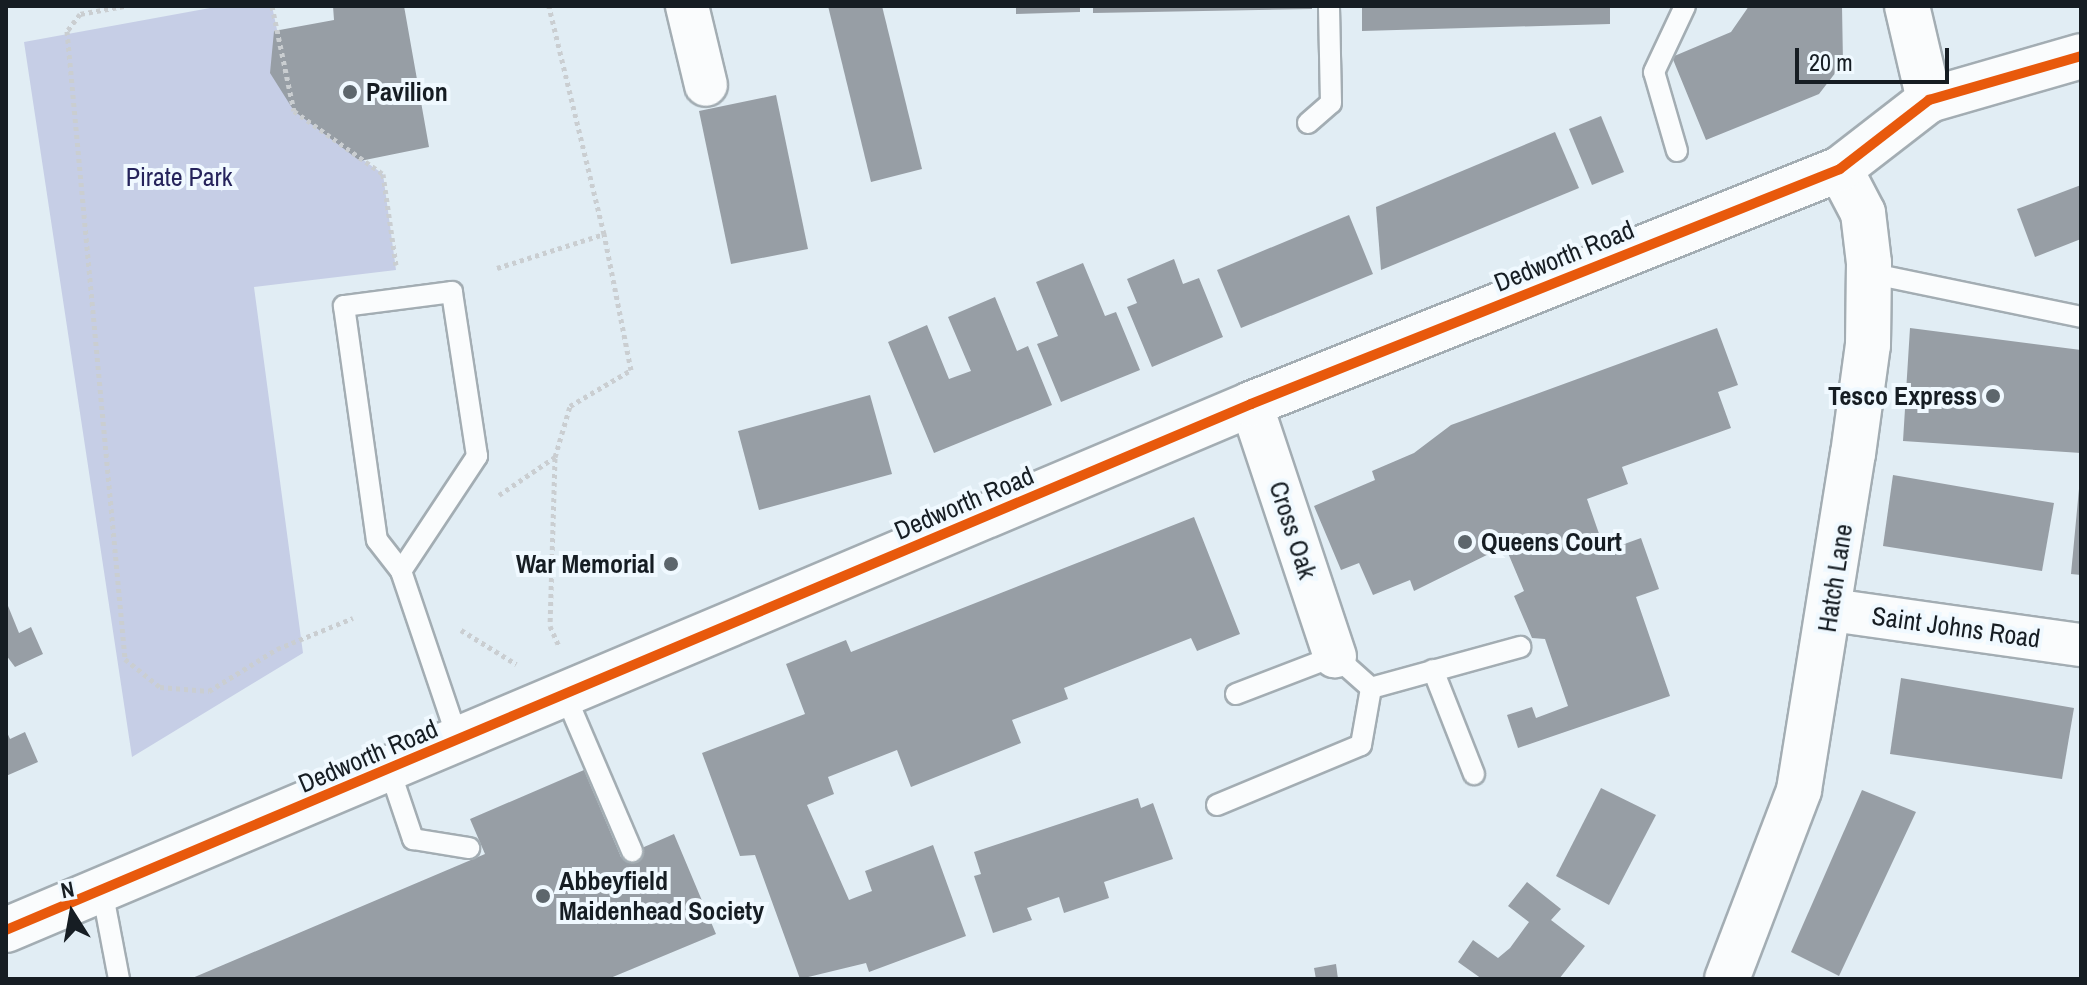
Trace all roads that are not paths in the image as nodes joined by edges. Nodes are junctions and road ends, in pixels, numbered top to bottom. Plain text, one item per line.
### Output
1 (687, 6) edge
2 (1329, 6) edge
3 (1685, 6) edge
4 (1907, 6) edge
5 (2081, 56) edge
6 (706, 85) dead end
7 (1929, 100) junction
8 (1308, 123) dead end
9 (1677, 151) dead end
10 (1840, 169) junction
11 (1869, 273) junction
12 (2081, 317) edge
13 (1251, 404) junction
14 (401, 571) junction
15 (1831, 610) junction
16 (2081, 645) edge
17 (1520, 647) dead end
18 (1335, 656) junction
19 (1433, 670) junction
20 (1371, 688) junction
21 (1236, 694) dead end
22 (562, 699) junction
23 (459, 742) junction
24 (390, 771) junction
25 (1474, 774) dead end
26 (1217, 805) dead end
27 (469, 848) dead end
28 (632, 851) dead end
29 (102, 890) junction
30 (6, 930) edge
31 (119, 979) edge
32 (1727, 979) edge

1 - 6 street
2 - 8 lane
3 - 9 lane
4 - 7 main road
5 - 7 main road
7 - 10 main road, Dedworth Road
10 - 11 main road, Hatch Lane
10 - 13 main road, Dedworth Road
11 - 12 lane
11 - 15 main road, Hatch Lane
13 - 18 street, Cross Oak
13 - 22 main road, Dedworth Road
14 - 14 lane
14 - 23 lane
15 - 16 street, Saint Johns Road
15 - 32 main road, Hatch Lane
17 - 19 lane
18 - 20 lane
18 - 21 lane
19 - 20 lane
19 - 25 lane
20 - 26 lane
22 - 23 main road, Dedworth Road
22 - 28 lane
23 - 24 main road, Dedworth Road
24 - 27 lane
24 - 29 main road, Dedworth Road
29 - 30 main road, Dedworth Road
29 - 31 lane

